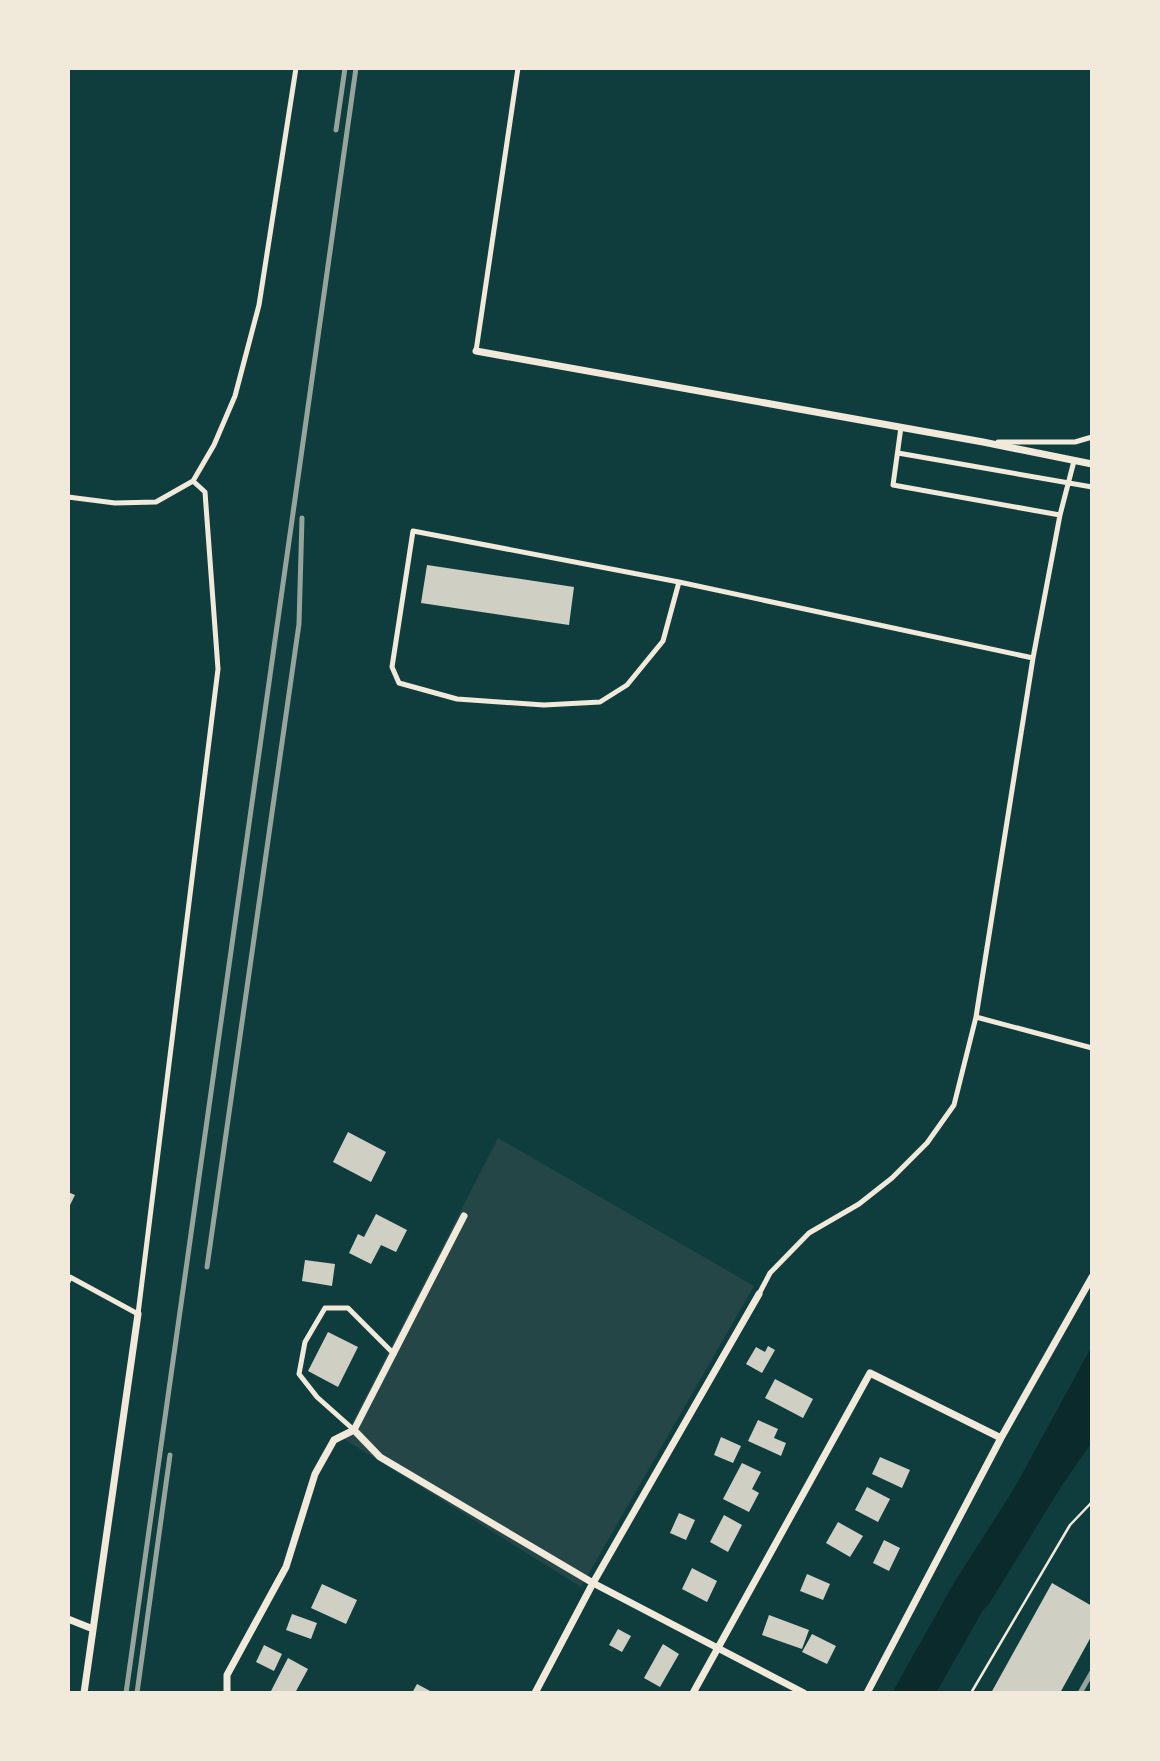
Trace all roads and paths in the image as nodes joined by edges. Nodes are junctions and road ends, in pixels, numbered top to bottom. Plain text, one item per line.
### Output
1 (296, 68) edge
2 (518, 68) edge
3 (476, 351) joint
4 (901, 428) junction
5 (1092, 437) edge
6 (983, 442) junction
7 (898, 453) junction
8 (1074, 461) junction
9 (1092, 464) edge
10 (193, 481) junction
11 (1068, 482) junction
12 (1092, 486) edge
13 (68, 497) edge
14 (1060, 515) junction
15 (679, 582) junction
16 (1033, 658) junction
17 (976, 1017) junction
18 (1092, 1048) edge
19 (464, 1216) dead end
20 (1092, 1278) edge
21 (68, 1282) edge
22 (759, 1294) joint
23 (138, 1314) junction
24 (394, 1354) junction
25 (354, 1430) junction
26 (1001, 1438) junction
27 (1092, 1502) edge
28 (593, 1583) junction
29 (68, 1619) edge
30 (93, 1629) junction
31 (718, 1647) junction
32 (84, 1693) edge
33 (227, 1693) edge
34 (535, 1693) edge
35 (692, 1693) edge
36 (804, 1693) edge
37 (867, 1693) edge
38 (971, 1693) edge

1 - 10 lane
2 - 3 lane
3 - 4 street
4 - 6 street
4 - 7 lane
5 - 6 lane
6 - 8 street
7 - 11 lane
7 - 14 lane
8 - 9 street
8 - 11 lane
10 - 13 lane
10 - 23 lane
11 - 12 lane
11 - 14 lane
14 - 16 lane
15 - 15 lane
15 - 16 lane
16 - 17 lane
17 - 18 lane
17 - 22 lane
19 - 24 street
20 - 26 street
21 - 23 lane
22 - 28 street
23 - 30 street
24 - 25 street
24 - 25 lane
25 - 28 street
25 - 33 street
26 - 31 street
26 - 37 street
27 - 38 path
28 - 31 street
28 - 34 street
29 - 30 street
30 - 32 street
31 - 35 street
31 - 36 street

